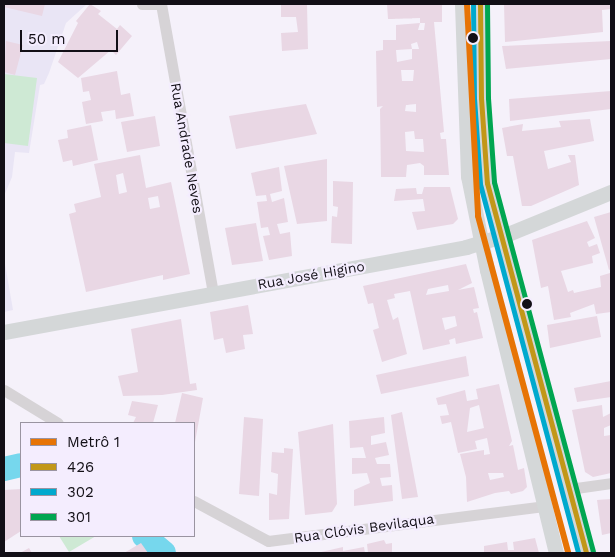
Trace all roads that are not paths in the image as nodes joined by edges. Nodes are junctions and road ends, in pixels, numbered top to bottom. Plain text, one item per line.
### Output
1 (142, 4) edge
2 (161, 4) edge
3 (462, 4) edge
4 (480, 4) edge
5 (611, 192) edge
6 (503, 236) junction
7 (483, 242) junction
8 (214, 292) junction
9 (4, 332) edge
10 (4, 390) edge
11 (56, 422) edge
12 (611, 483) edge
13 (569, 489) junction
14 (195, 502) edge
15 (544, 506) junction
16 (556, 553) edge
17 (586, 553) edge

1 - 2 street
2 - 8 street, Rua Andrade Neves
3 - 7 main road
4 - 6 main road
5 - 6 main road, Rua José Higino
6 - 7 main road, Rua José Higino
6 - 13 main road
7 - 8 main road, Rua José Higino
7 - 15 main road
8 - 9 main road, Rua José Higino
10 - 11 street
12 - 13 street
13 - 17 main road
14 - 15 street, Rua Clóvis Bevilaqua
15 - 16 main road

